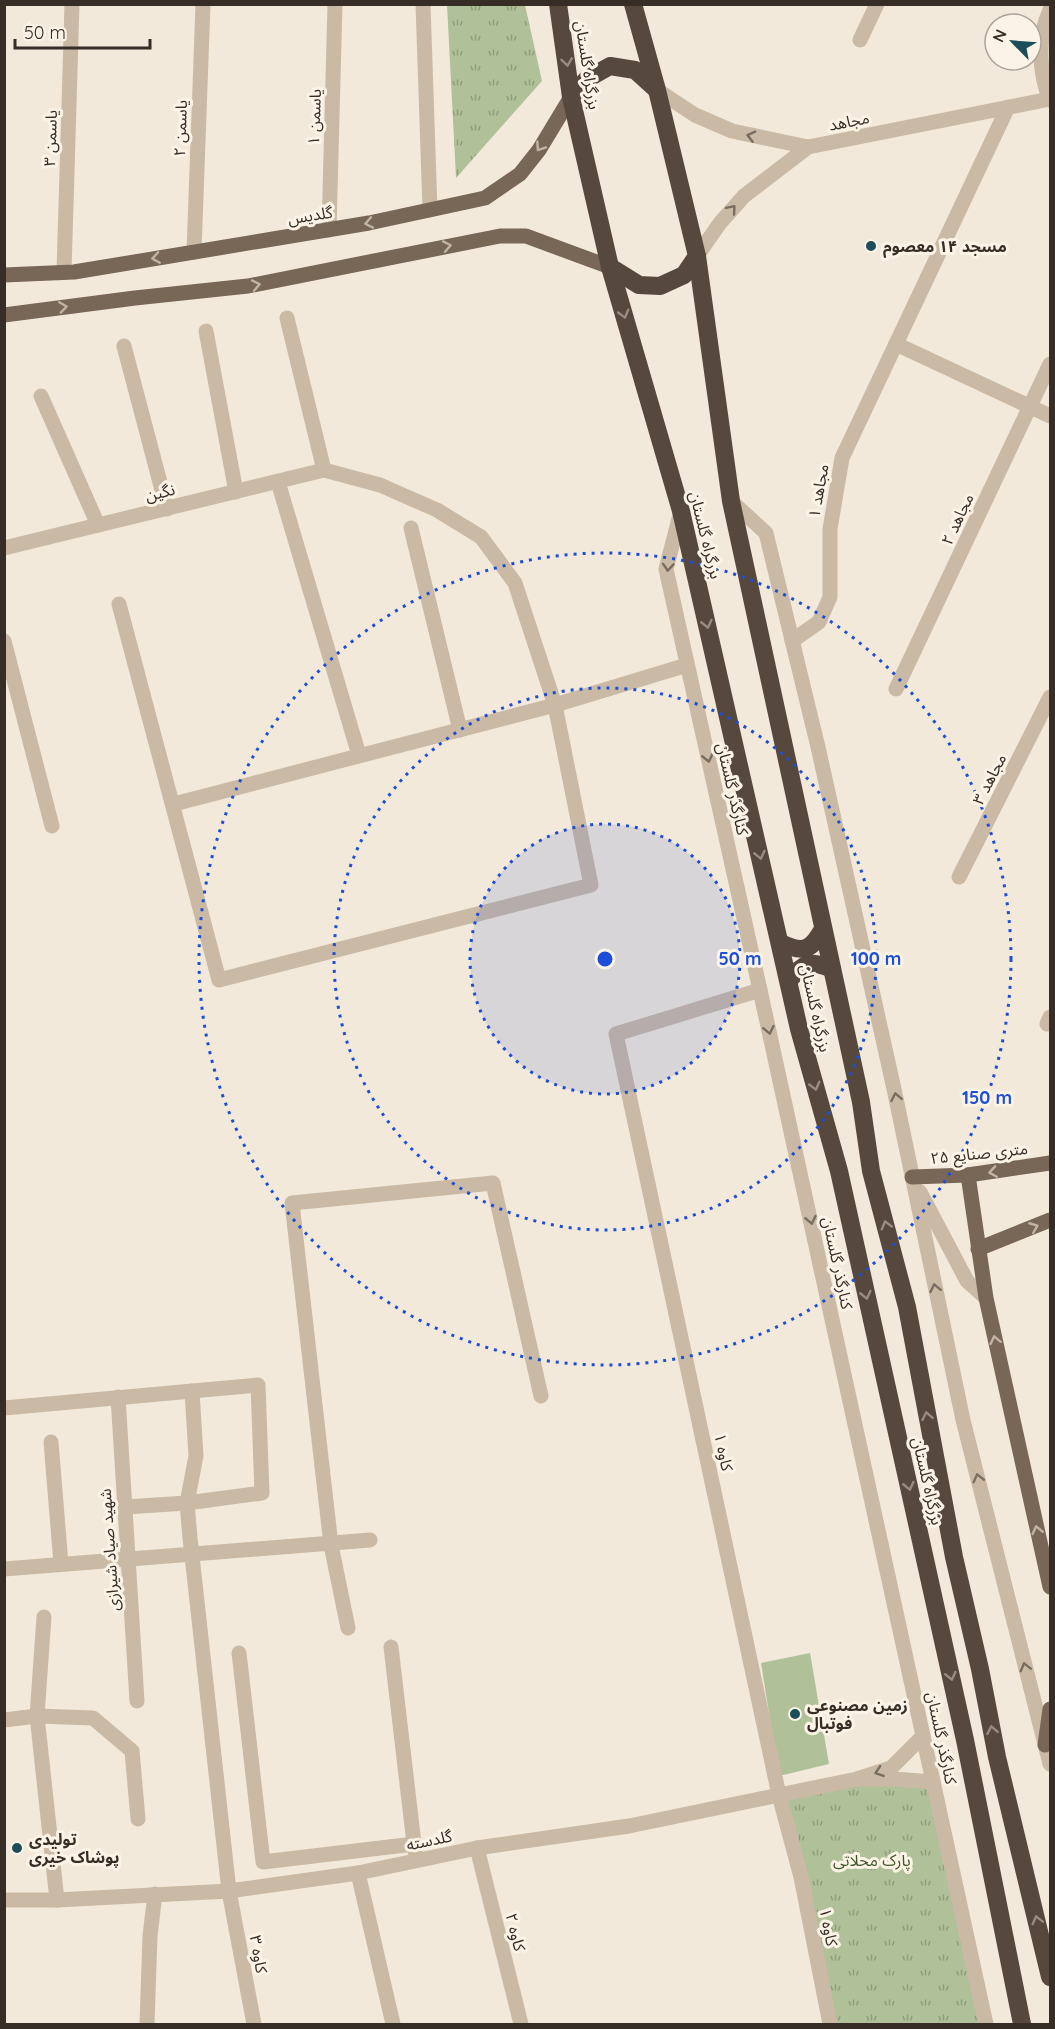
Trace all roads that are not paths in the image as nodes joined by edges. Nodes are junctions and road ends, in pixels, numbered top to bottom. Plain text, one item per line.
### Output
1 (72, 4) edge
2 (203, 4) edge
3 (335, 4) edge
4 (423, 4) edge
5 (558, 4) edge
6 (633, 4) edge
7 (878, 4) edge
8 (1050, 10) edge
9 (860, 40) dead end
10 (657, 90) junction
11 (572, 97) junction
12 (1050, 99) edge
13 (1008, 107) junction
14 (808, 147) junction
15 (430, 210) junction
16 (329, 230) junction
17 (194, 252) junction
18 (697, 256) junction
19 (610, 267) junction
20 (63, 272) junction
21 (4, 275) edge
22 (4, 315) edge
23 (286, 318) dead end
24 (206, 331) dead end
25 (896, 344) junction
26 (124, 346) dead end
27 (1050, 364) edge
28 (41, 396) dead end
29 (1030, 407) junction
30 (1050, 416) edge
31 (324, 470) junction
32 (278, 482) junction
33 (236, 492) junction
34 (731, 501) junction
35 (167, 508) junction
36 (681, 511) junction
37 (98, 525) junction
38 (411, 528) dead end
39 (4, 548) edge
40 (119, 604) dead end
41 (4, 640) edge
42 (792, 641) junction
43 (687, 665) junction
44 (896, 689) dead end
45 (1050, 697) edge
46 (555, 705) junction
47 (460, 730) junction
48 (359, 755) junction
49 (174, 804) junction
50 (52, 826) dead end
51 (959, 877) dead end
52 (824, 929) junction
53 (781, 943) junction
54 (832, 969) junction
55 (789, 980) junction
56 (760, 990) junction
57 (1050, 1163) edge
58 (968, 1175) junction
59 (912, 1177) junction
60 (1050, 1220) edge
61 (978, 1249) junction
62 (986, 1298) junction
63 (192, 1390) junction
64 (540, 1396) dead end
65 (118, 1397) junction
66 (4, 1408) edge
67 (51, 1442) dead end
68 (187, 1503) junction
69 (125, 1507) junction
70 (370, 1540) dead end
71 (331, 1545) junction
72 (192, 1555) junction
73 (128, 1560) junction
74 (61, 1564) junction
75 (4, 1569) edge
76 (1050, 1587) edge
77 (44, 1617) dead end
78 (348, 1628) dead end
79 (391, 1647) dead end
80 (239, 1653) dead end
81 (1032, 1694) junction
82 (137, 1701) dead end
83 (1050, 1710) edge
84 (37, 1716) junction
85 (4, 1720) edge
86 (923, 1736) junction
87 (1045, 1745) junction
88 (1050, 1764) edge
89 (857, 1779) junction
90 (933, 1782) junction
91 (779, 1795) junction
92 (138, 1819) dead end
93 (414, 1844) junction
94 (477, 1848) junction
95 (416, 1861) junction
96 (358, 1873) junction
97 (229, 1891) junction
98 (155, 1894) junction
99 (4, 1900) edge
100 (57, 1900) junction
101 (1050, 1977) edge
102 (147, 2025) edge
103 (254, 2025) edge
104 (393, 2025) edge
105 (521, 2025) edge
106 (831, 2025) edge
107 (986, 2025) edge
108 (1022, 2025) edge

1 - 20 street, یاسمن ۳
2 - 17 street, یاسمن ۲
3 - 16 street, یاسمن ۱
4 - 15 street
5 -> 11 highway, بزرگراه گلستان
6 - 10 highway, بزرگراه گلستان
7 - 9 street
8 - 12 street
10 - 11 highway
14 -> 10 street
10 - 18 highway, بزرگراه گلستان
11 -> 15 main road, گلدیس
11 - 19 highway, بزرگراه گلستان
12 - 13 street, مجاهد
13 - 14 street, مجاهد
13 - 25 street, ۱ مجاهد
18 -> 14 street, مجاهد
15 -> 16 main road, گلدیس
16 - 17 main road, گلدیس
17 -> 20 main road, گلدیس
18 - 19 highway
18 - 34 highway, بزرگراه گلستان
22 -> 19 main road
19 -> 36 highway, بزرگراه گلستان
20 - 21 main road, گلدیس
23 - 31 street
24 - 33 street
25 - 29 street
25 - 42 street, ۱ مجاهد
26 - 35 street
27 - 29 street, مجاهد ۲
28 - 37 street
29 - 30 street
29 - 44 street, مجاهد ۲
31 - 32 street, نگین
31 - 46 street
32 - 33 street, نگین
32 - 48 street
33 - 35 street, نگین
34 - 42 street
34 - 52 highway, بزرگراه گلستان
35 - 37 street, نگین
36 -> 43 street, کنارگذر گلستان
36 -> 53 highway, بزرگراه گلستان
37 - 39 street, نگین
38 - 47 street
40 - 49 street
41 - 50 street
59 -> 42 street
43 - 46 street
43 -> 56 street, کنارگذر گلستان
45 - 51 street, مجاهد ۳
46 - 47 street
46 - 49 street
47 - 48 street
48 - 49 street
52 - 53 highway
52 - 54 highway, بزرگراه گلستان
53 - 55 highway, بزرگراه گلستان
54 - 55 highway
101 -> 54 highway, بزرگراه گلستان
55 -> 108 highway, بزرگراه گلستان
56 -> 86 street, کنارگذر گلستان
56 - 91 street, کاوه ۱
57 -> 58 main road, ۲۵ متری صنایع
58 - 59 main road, ۲۵ متری صنایع
58 - 61 main road
59 - 62 street
81 -> 59 street
61 -> 60 main road
61 - 62 main road
76 -> 62 main road
63 - 65 street
63 - 68 street, کاوه ۳
63 - 68 street
64 - 71 street
65 - 66 street
65 - 69 street, شهید صیاد شیرازی
67 - 74 street
68 - 69 street
68 - 72 street, کاوه ۳
69 - 73 street, شهید صیاد شیرازی
70 - 71 street
71 - 72 street
71 - 78 street
72 - 73 street
72 - 97 street, کاوه ۳
73 - 74 street
73 - 82 street, شهید صیاد شیرازی
74 - 75 street
77 - 84 street
79 - 93 street
80 - 93 street
81 - 83 street
81 - 87 street
83 - 87 main road
84 - 85 street
84 - 92 street
84 - 100 street
86 -> 89 street
86 - 90 street, کنارگذر گلستان
87 - 88 street
89 - 90 street
89 - 91 street, گلدسته
90 - 107 street, کنارگذر گلستان
91 - 94 street, گلدسته
91 - 106 street, کاوه ۱
93 - 95 street
94 - 95 street, گلدسته
94 - 105 street, کاوه ۲
95 - 96 street, گلدسته
96 - 97 street, گلدسته
96 - 104 street
97 - 98 street, گلدسته
97 - 103 street, کاوه ۳
98 - 100 street, گلدسته
98 - 102 street
99 - 100 street, گلدسته

